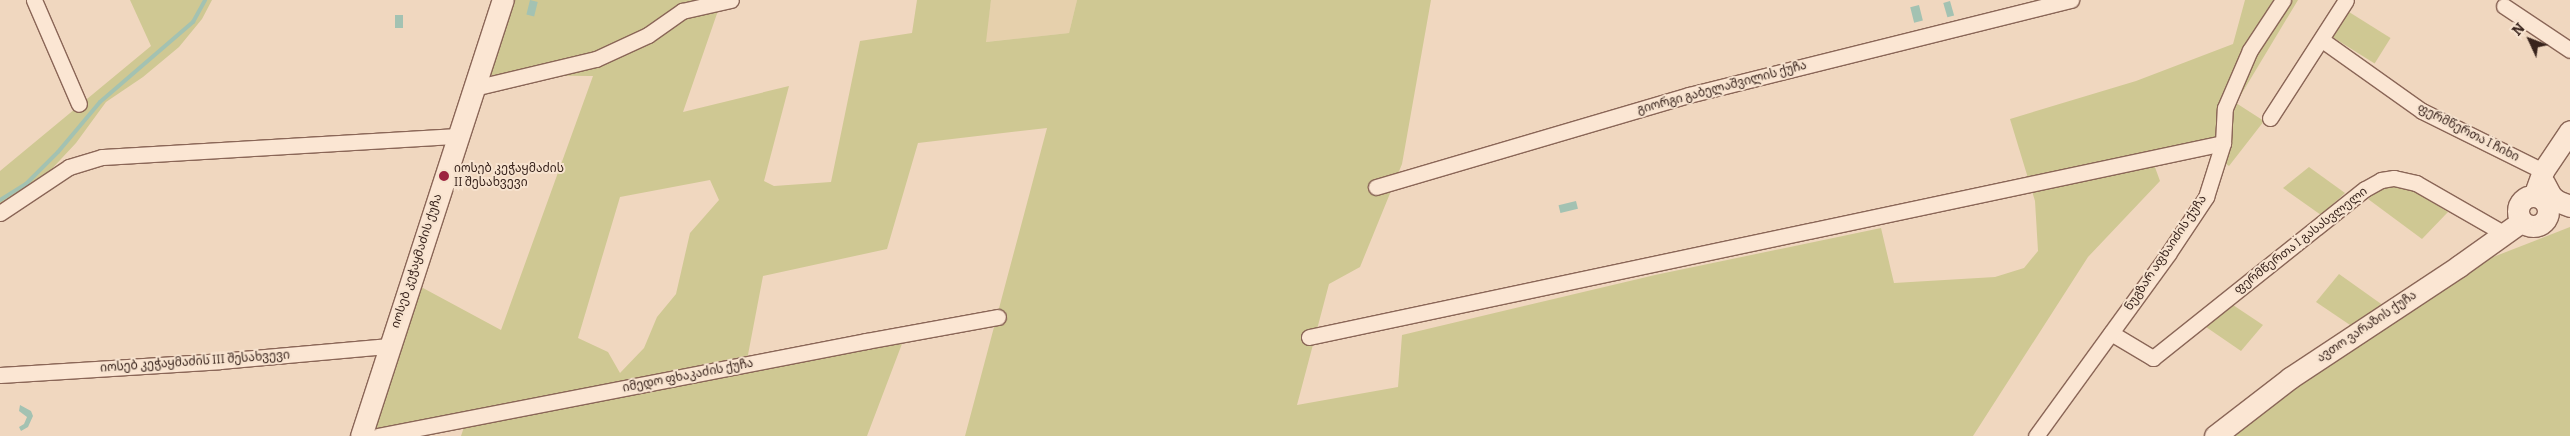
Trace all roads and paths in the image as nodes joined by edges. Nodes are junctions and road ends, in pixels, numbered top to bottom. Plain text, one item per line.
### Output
1 (34, 0) edge
2 (503, 0) edge
3 (731, 0) edge
4 (2071, 0) edge
5 (2283, 0) edge
6 (2346, 0) edge
7 (2504, 6) dead end
8 (2322, 40) junction
9 (2570, 50) edge
10 (474, 88) junction
11 (79, 104) dead end
12 (2270, 118) dead end
13 (2570, 131) edge
14 (458, 136) junction
15 (2222, 143) junction
16 (2543, 170) junction
17 (1376, 187) dead end
18 (2534, 196) junction
19 (2570, 206) edge
20 (2570, 210) edge
21 (0, 213) edge
22 (2548, 213) junction
23 (2522, 221) junction
24 (2503, 234) junction
25 (998, 318) dead end
26 (2112, 333) junction
27 (1309, 337) dead end
28 (389, 346) junction
29 (0, 376) edge
30 (361, 436) edge
31 (378, 436) edge
32 (2036, 436) edge
33 (2215, 436) edge

1 - 11 street
2 - 10 street, იოსებ კეჭაყმაძის ქუჩა
3 - 10 street
4 - 17 street, გიორგი გაბელაშვილის ქუჩა
5 - 15 street, ნუგზარ აფხაიძის ქუჩა
6 - 8 street
7 - 9 street
8 - 12 street
8 - 16 street, ფერმწერთა I ჩიხი
10 - 14 street, იოსებ კეჭაყმაძის ქუჩა
13 - 16 street
14 - 21 street
14 - 28 street, იოსებ კეჭაყმაძის ქუჩა
15 - 26 street, ნუგზარ აფხაიძის ქუჩა
15 - 27 street
16 - 18 street
16 - 19 street
18 - 22 street
18 - 23 street
20 - 22 street
22 - 23 street
23 - 24 street, ავთო ვარაზის ქუჩა
24 - 26 street, ფერმწერთა I გასასვლელი
24 - 33 street, ავთო ვარაზის ქუჩა
25 - 31 street, იმედო ფხაკაძის ქუჩა
26 - 32 street, ნუგზარ აფხაიძის ქუჩა
28 - 29 street, იოსებ კეჭაყმაძის III შესახვევი
28 - 30 street, იოსებ კეჭაყმაძის ქუჩა

